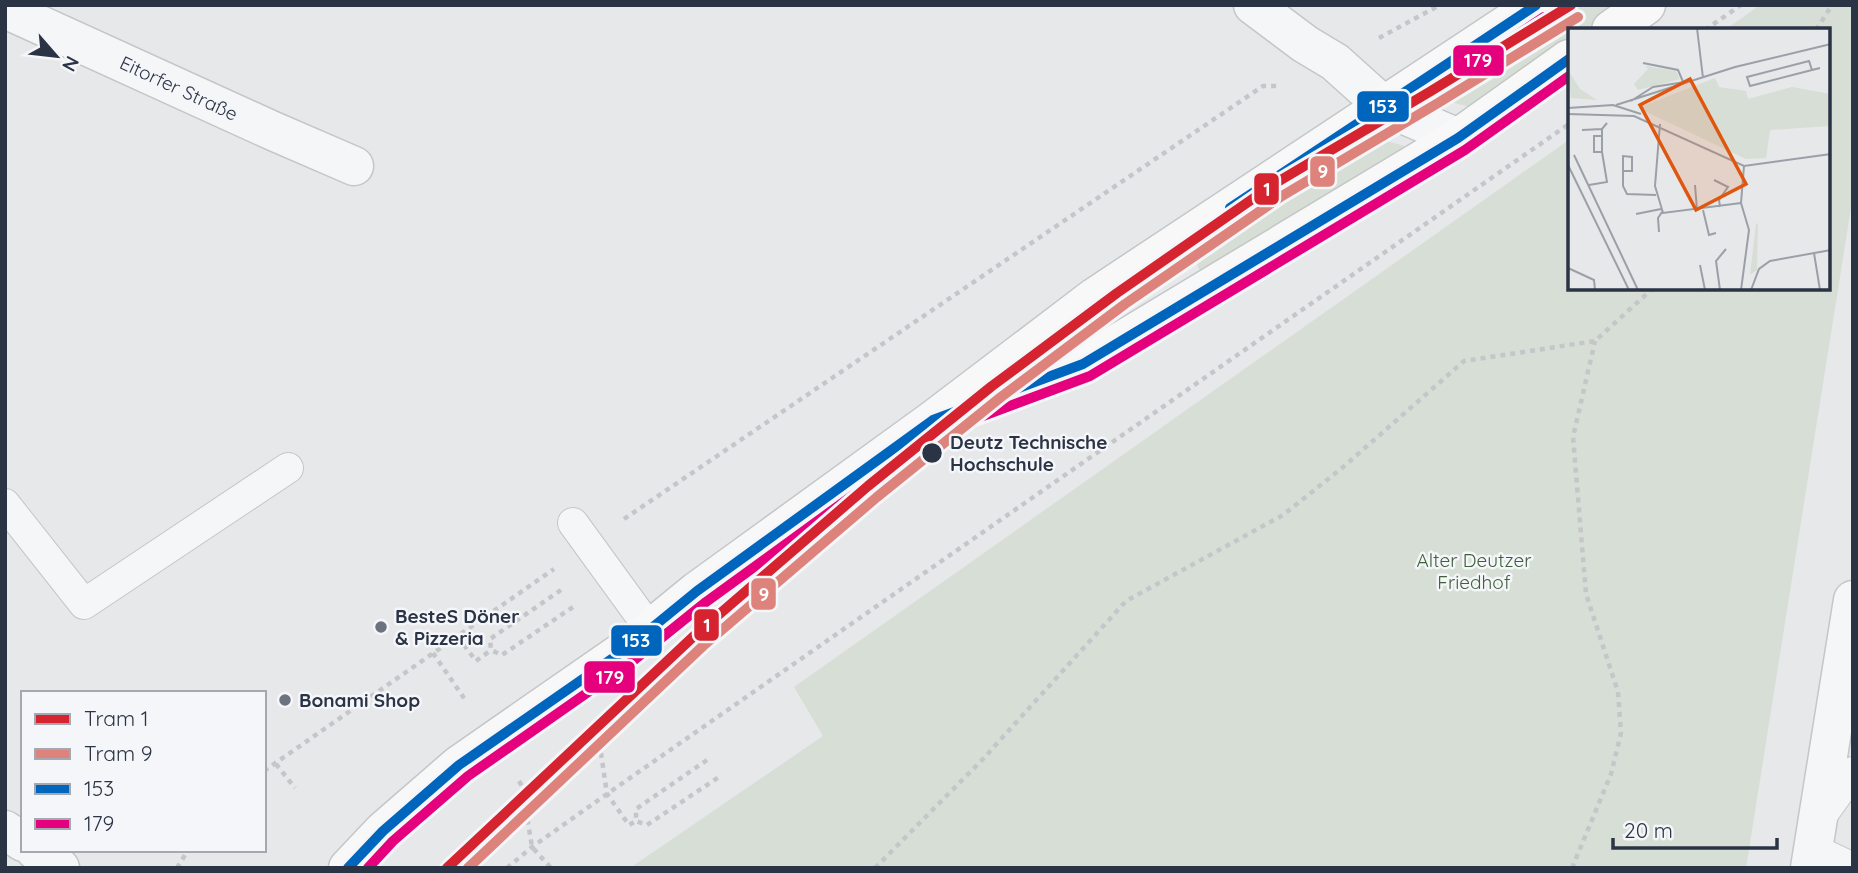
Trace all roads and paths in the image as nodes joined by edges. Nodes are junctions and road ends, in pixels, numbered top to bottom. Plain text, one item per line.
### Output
1 (1253, 5) edge
2 (1440, 5) edge
3 (1536, 5) edge
4 (1646, 5) edge
5 (1741, 5) edge
6 (1832, 5) edge
7 (5, 9) edge
8 (1614, 28) edge
9 (1708, 28) edge
10 (1817, 28) edge
11 (1568, 60) edge
12 (1335, 62) junction
13 (1384, 106) junction
14 (1568, 125) edge
15 (1458, 138) junction
16 (354, 166) dead end
17 (1650, 290) edge
18 (1595, 341) junction
19 (933, 420) junction
20 (288, 468) dead end
21 (5, 504) edge
22 (581, 534) junction
23 (561, 590) dead end
24 (1853, 600) edge
25 (573, 607) dead end
26 (650, 629) junction
27 (458, 637) junction
28 (1849, 644) edge
29 (491, 650) junction
30 (433, 653) junction
31 (494, 741) junction
32 (601, 753) dead end
33 (707, 760) dead end
34 (276, 763) junction
35 (1845, 764) edge
36 (266, 770) edge
37 (719, 778) dead end
38 (295, 788) dead end
39 (607, 794) junction
40 (636, 821) junction
41 (5, 830) edge
42 (21, 841) edge
43 (1814, 846) edge
44 (532, 847) junction
45 (38, 852) edge
46 (187, 852) edge
47 (1853, 867) edge
48 (60, 868) edge
49 (177, 868) edge
50 (348, 868) edge
51 (507, 868) edge
52 (551, 868) edge
53 (875, 868) edge
54 (1572, 868) edge

1 - 12 street
2 - 12 path
3 - 13 main road
4 - 8 main road
5 - 9 path
6 - 10 path
7 - 16 street, Eitorfer Straße
11 - 15 main road
12 - 13 street
12 - 22 path
13 - 15 street
13 - 19 main road
14 - 39 path
15 - 19 main road
17 - 18 path
18 - 53 path
18 - 54 path
19 - 26 main road
20 - 21 lane
22 - 26 lane
22 - 27 path
23 - 29 path
24 - 28 street
25 - 29 path
26 - 31 main road
27 - 29 path
27 - 30 path
28 - 35 street
30 - 31 path
30 - 34 path
31 - 44 path
31 - 50 main road
32 - 39 path
33 - 40 path
34 - 36 path
34 - 38 path
35 - 43 street
37 - 40 path
39 - 40 path
39 - 44 path
41 - 42 street
43 - 47 lane
44 - 51 path
44 - 52 path
45 - 48 street
46 - 49 path

